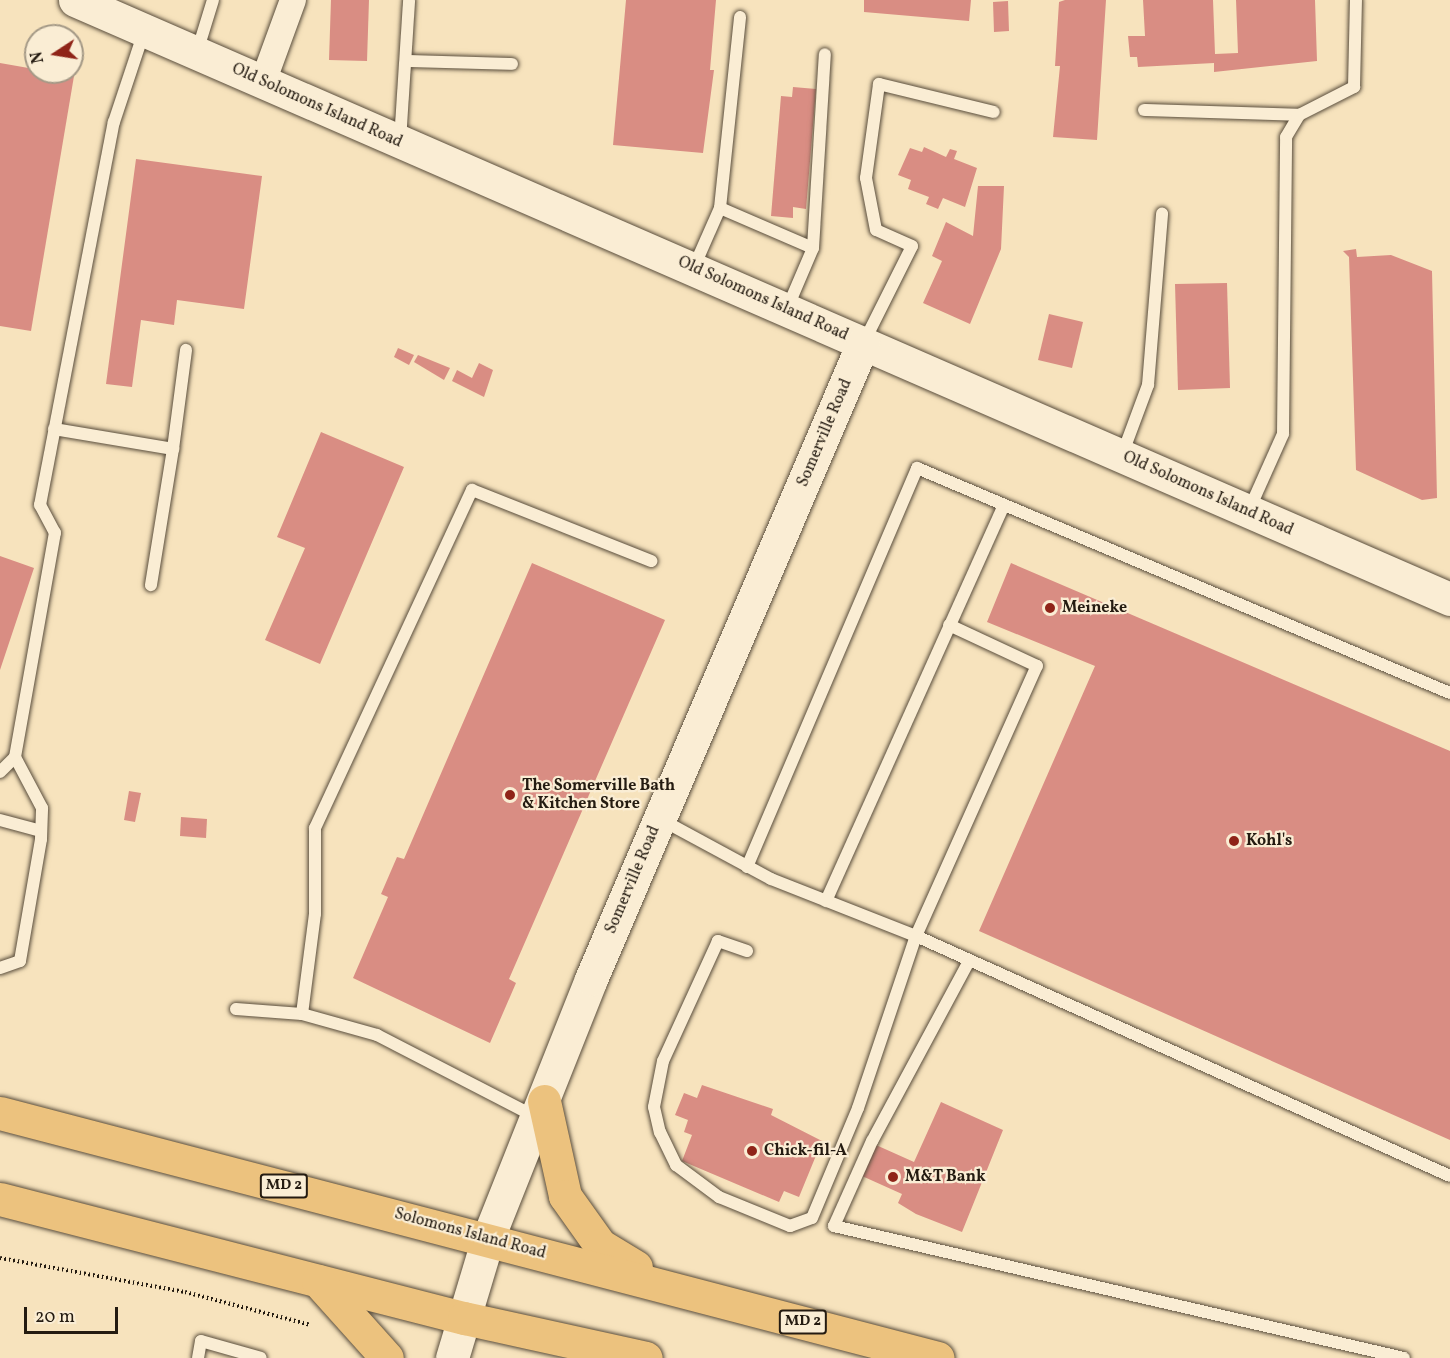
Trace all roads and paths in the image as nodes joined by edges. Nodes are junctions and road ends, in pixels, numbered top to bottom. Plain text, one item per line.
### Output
1 (75, 0) edge
2 (213, 0) edge
3 (293, 0) edge
4 (410, 0) edge
5 (1356, 0) edge
6 (740, 17) dead end
7 (144, 30) junction
8 (196, 53) junction
9 (825, 54) dead end
10 (406, 61) junction
11 (512, 64) dead end
12 (263, 82) junction
13 (1144, 110) dead end
14 (994, 112) dead end
15 (1299, 115) junction
16 (400, 142) junction
17 (720, 208) junction
18 (1162, 214) dead end
19 (813, 248) junction
20 (693, 269) junction
21 (786, 310) junction
22 (863, 343) junction
23 (186, 350) dead end
24 (54, 429) junction
25 (172, 449) junction
26 (1122, 456) junction
27 (1002, 507) junction
28 (1248, 511) junction
29 (651, 561) dead end
30 (151, 585) dead end
31 (1450, 599) edge
32 (949, 625) junction
33 (1450, 693) edge
34 (15, 757) junction
35 (0, 772) edge
36 (659, 819) junction
37 (0, 820) edge
38 (41, 831) junction
39 (747, 867) junction
40 (826, 902) junction
41 (916, 936) junction
42 (747, 951) dead end
43 (968, 963) junction
44 (0, 968) edge
45 (236, 1009) dead end
46 (302, 1014) junction
47 (540, 1109) junction
48 (0, 1113) edge
49 (1450, 1176) edge
50 (0, 1199) edge
51 (488, 1238) junction
52 (0, 1258) edge
53 (316, 1280) junction
54 (669, 1286) junction
55 (464, 1318) junction
56 (317, 1328) dead end
57 (198, 1358) edge
58 (261, 1358) edge
59 (387, 1358) edge
60 (452, 1358) edge
61 (646, 1358) edge
62 (938, 1358) edge
63 (1404, 1358) edge

1 - 7 main road, Old Solomons Island Road
2 - 8 lane
3 - 12 street
4 - 10 lane
5 - 15 lane
6 - 17 lane
7 - 8 main road, Old Solomons Island Road
7 - 24 lane
8 - 12 main road, Old Solomons Island Road
9 - 19 lane
10 - 11 lane
10 - 16 lane
12 - 16 main road, Old Solomons Island Road
13 - 15 lane
14 - 22 lane
15 - 28 lane
16 - 20 main road, Old Solomons Island Road
17 - 19 lane
17 - 20 lane
18 - 26 lane
19 - 21 lane
20 - 21 main road, Old Solomons Island Road
21 - 22 main road, Old Solomons Island Road
22 - 26 main road, Old Solomons Island Road
22 - 36 main road, Somerville Road
23 - 25 lane
24 - 25 lane
24 - 34 lane
25 - 30 lane
26 - 28 main road, Old Solomons Island Road
27 - 32 lane
27 - 33 lane
27 - 39 lane
28 - 31 main road, Old Solomons Island Road
29 - 46 lane
32 - 40 lane
32 - 41 lane
34 - 35 lane
34 - 38 lane
36 - 39 lane
36 - 47 main road, Somerville Road
37 - 38 lane
38 - 44 lane
39 - 40 lane
40 - 41 lane
41 - 42 lane
41 - 43 lane
43 - 49 lane
43 - 63 lane
45 - 46 lane
46 - 47 lane
47 - 51 main road, Somerville Road
47 - 54 highway
48 - 51 highway, Solomons Island Road / MD 2
50 - 53 highway
51 - 54 highway, Solomons Island Road / MD 2
51 - 55 main road, Somerville Road
52 - 56 path
53 - 55 highway
53 - 59 highway
54 - 62 highway, Solomons Island Road / MD 2
55 - 60 main road, Somerville Road
55 - 61 highway
57 - 58 lane

